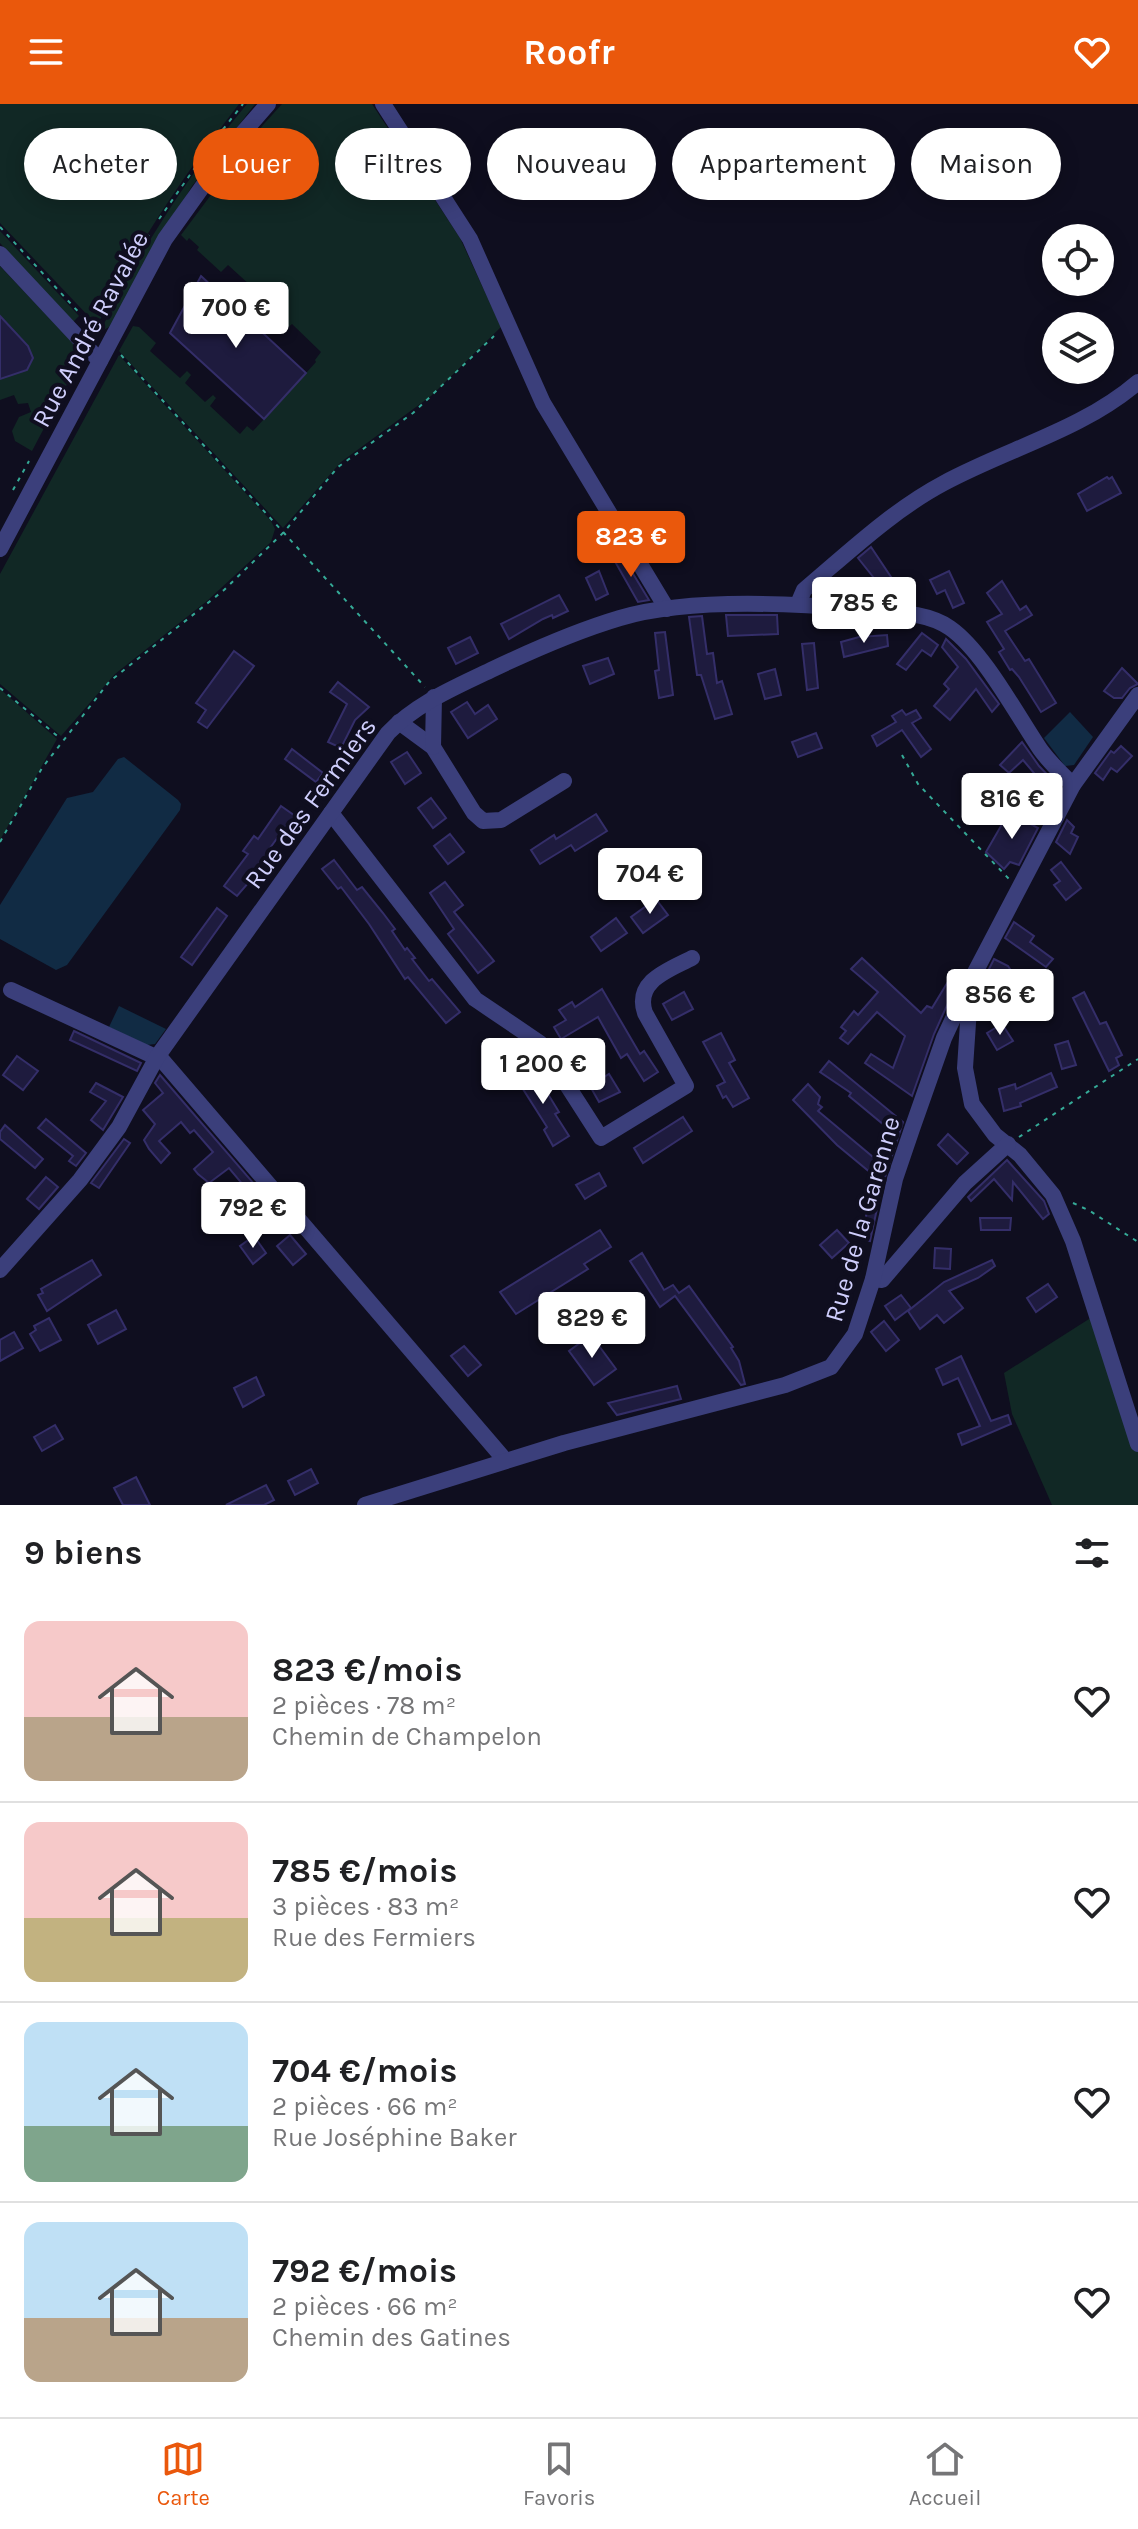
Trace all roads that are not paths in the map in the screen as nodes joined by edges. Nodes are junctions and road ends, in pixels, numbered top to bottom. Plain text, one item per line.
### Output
1 (268, 104) edge
2 (383, 104) edge
3 (0, 254) edge
4 (100, 361) junction
5 (1138, 382) edge
6 (0, 549) edge
7 (798, 604) junction
8 (667, 609) junction
9 (1138, 695) edge
10 (434, 697) junction
11 (399, 722) junction
12 (433, 747) junction
13 (564, 781) dead end
14 (1073, 785) junction
15 (331, 813) junction
16 (692, 958) dead end
17 (971, 980) junction
18 (11, 990) dead end
19 (157, 1057) junction
20 (1008, 1144) junction
21 (0, 1270) edge
22 (873, 1279) junction
23 (1138, 1444) edge
24 (505, 1460) junction
25 (365, 1505) edge

1 - 4 street, Rue André Ravalée
2 - 8 street
3 - 4 street
4 - 6 street, Rue André Ravalée
5 - 7 street
7 - 8 street, Rue des Fermiers
7 - 14 street, Rue des Fermiers
8 - 10 street, Rue des Fermiers
9 - 14 street, Rue de la Garenne
10 - 11 street, Rue des Fermiers
10 - 12 street
11 - 12 street
11 - 15 street, Rue des Fermiers
12 - 13 street
14 - 17 street, Rue de la Garenne
15 - 16 street
15 - 19 street, Rue des Fermiers
17 - 20 street
17 - 22 street, Rue de la Garenne
18 - 19 street
19 - 21 street, Rue des Fermiers
19 - 24 street
20 - 22 street
20 - 23 street
22 - 24 street, Rue de la Garenne
24 - 25 street, Rue de la Garenne

